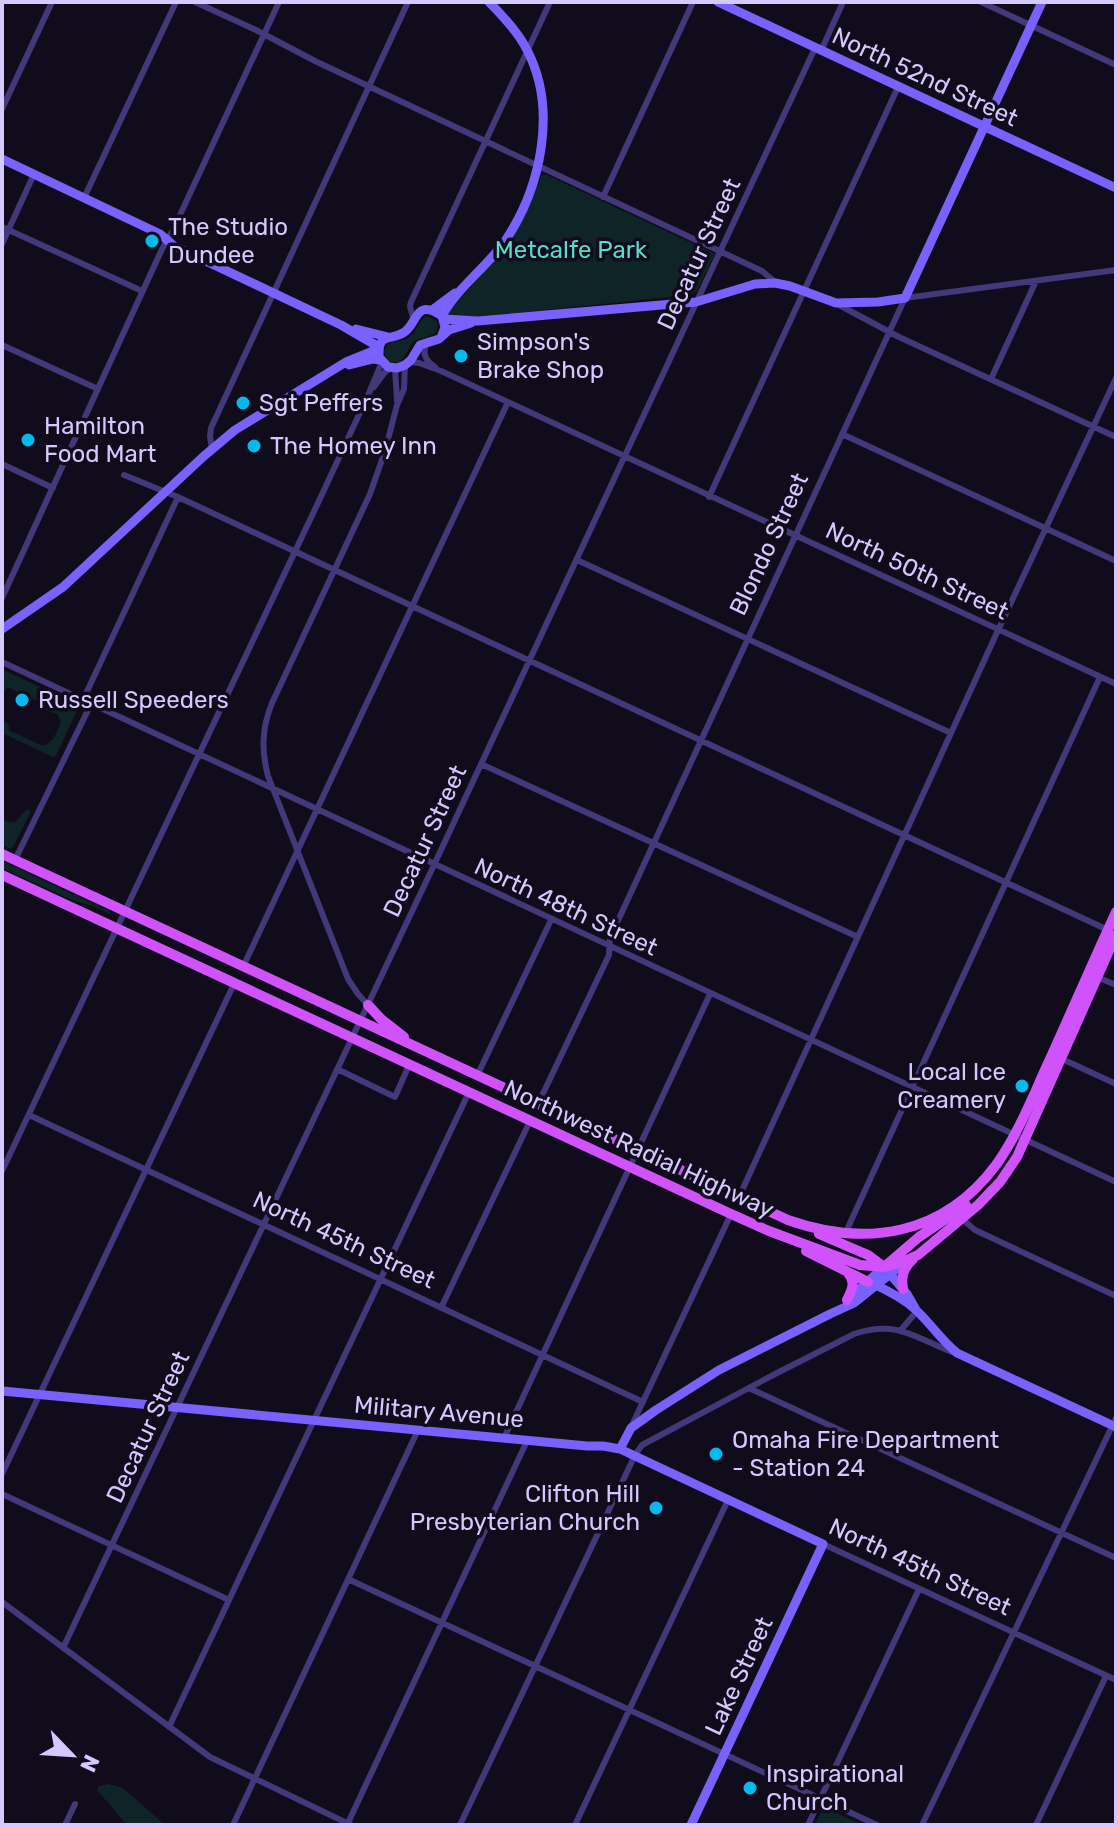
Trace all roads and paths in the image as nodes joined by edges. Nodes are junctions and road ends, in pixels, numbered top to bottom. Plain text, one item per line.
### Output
1 (52, 2) edge
2 (176, 2) edge
3 (195, 2) edge
4 (279, 2) edge
5 (408, 2) edge
6 (489, 2) edge
7 (550, 2) edge
8 (693, 2) edge
9 (718, 2) edge
10 (843, 2) edge
11 (981, 2) edge
12 (1042, 2) edge
13 (1031, 25) junction
14 (264, 35) junction
15 (818, 49) junction
16 (527, 51) junction
17 (1116, 65) edge
18 (369, 87) junction
19 (898, 87) junction
20 (2, 109) edge
21 (985, 127) junction
22 (486, 142) junction
23 (2, 159) edge
24 (537, 166) junction
25 (34, 174) junction
26 (1116, 188) edge
27 (603, 197) junction
28 (84, 198) junction
29 (5, 228) edge
30 (167, 240) junction
31 (2, 244) edge
32 (720, 252) junction
33 (1116, 270) edge
34 (1036, 280) junction
35 (467, 283) junction
36 (775, 283) junction
37 (142, 291) junction
38 (804, 291) junction
39 (273, 293) junction
40 (415, 294) junction
41 (905, 298) junction
42 (696, 302) junction
43 (836, 303) junction
44 (429, 310) junction
45 (413, 318) junction
46 (443, 318) junction
47 (478, 321) junction
48 (341, 325) junction
49 (890, 332) junction
50 (442, 335) junction
51 (388, 337) junction
52 (427, 343) junction
53 (2, 345) edge
54 (390, 360) junction
55 (441, 371) junction
56 (1116, 378) edge
57 (991, 379) junction
58 (98, 389) junction
59 (508, 402) junction
60 (1093, 426) junction
61 (842, 434) junction
62 (1116, 437) edge
63 (212, 450) junction
64 (625, 457) junction
65 (2, 464) edge
66 (124, 475) dead end
67 (53, 488) junction
68 (166, 492) junction
69 (178, 497) junction
70 (709, 497) junction
71 (1046, 529) junction
72 (795, 536) junction
73 (295, 552) junction
74 (577, 560) junction
75 (1116, 561) edge
76 (335, 570) junction
77 (5, 584) edge
78 (2, 598) edge
79 (412, 606) junction
80 (2, 629) edge
81 (999, 630) junction
82 (748, 639) junction
83 (529, 661) junction
84 (2, 662) edge
85 (1100, 677) junction
86 (1116, 684) edge
87 (83, 700) junction
88 (91, 704) junction
89 (951, 733) junction
90 (701, 741) junction
91 (199, 755) junction
92 (481, 764) junction
93 (274, 790) junction
94 (317, 810) junction
95 (905, 835) junction
96 (654, 843) junction
97 (298, 851) junction
98 (2, 854) edge
99 (15, 860) junction
100 (434, 865) junction
101 (4, 880) edge
102 (1007, 883) junction
103 (123, 911) junction
104 (1116, 912) edge
105 (551, 920) junction
106 (117, 929) junction
107 (1112, 932) edge
108 (858, 937) junction
109 (609, 947) junction
110 (243, 967) junction
111 (1097, 977) junction
112 (234, 984) junction
113 (1116, 985) edge
114 (710, 994) junction
115 (368, 1005) junction
116 (360, 1022) junction
117 (352, 1038) junction
118 (812, 1041) junction
119 (426, 1052) junction
120 (1060, 1058) junction
121 (409, 1065) junction
122 (337, 1069) junction
123 (477, 1076) junction
124 (1116, 1084) edge
125 (914, 1088) junction
126 (469, 1092) junction
127 (538, 1104) junction
128 (29, 1115) junction
129 (530, 1121) junction
130 (1014, 1135) junction
131 (1026, 1140) junction
132 (637, 1150) junction
133 (629, 1167) junction
134 (147, 1170) junction
135 (2, 1171) edge
136 (986, 1177) junction
137 (1116, 1182) edge
138 (739, 1197) junction
139 (731, 1214) junction
140 (962, 1219) junction
141 (788, 1220) junction
142 (264, 1225) junction
143 (769, 1231) junction
144 (845, 1234) junction
145 (913, 1258) junction
146 (887, 1270) junction
147 (846, 1271) junction
148 (381, 1280) junction
149 (872, 1283) junction
150 (903, 1289) junction
151 (1116, 1296) edge
152 (847, 1300) junction
153 (441, 1308) junction
154 (917, 1311) junction
155 (830, 1314) junction
156 (901, 1330) junction
157 (957, 1353) junction
158 (542, 1355) junction
159 (749, 1388) junction
160 (2, 1391) edge
161 (40, 1394) junction
162 (643, 1402) junction
163 (177, 1407) junction
164 (314, 1420) junction
165 (1115, 1424) edge
166 (631, 1428) junction
167 (418, 1430) junction
168 (504, 1438) junction
169 (527, 1441) junction
170 (620, 1449) junction
171 (635, 1455) junction
172 (2, 1474) edge
173 (2, 1494) edge
174 (728, 1500) junction
175 (1062, 1533) junction
176 (823, 1544) junction
177 (111, 1546) junction
178 (1116, 1558) edge
179 (348, 1579) junction
180 (919, 1589) junction
181 (229, 1600) junction
182 (2, 1602) edge
183 (442, 1623) junction
184 (1014, 1633) junction
185 (63, 1648) junction
186 (535, 1667) junction
187 (1106, 1676) junction
188 (1116, 1680) edge
189 (629, 1710) junction
190 (169, 1727) junction
191 (725, 1754) junction
192 (255, 1780) junction
193 (821, 1799) junction
194 (75, 1804) dead end
195 (65, 1825) edge
196 (233, 1825) edge
197 (349, 1825) edge
198 (460, 1825) edge
199 (575, 1825) edge
200 (691, 1825) edge
201 (808, 1825) edge
202 (877, 1825) edge
203 (922, 1825) edge
204 (1036, 1825) edge

1 - 20 street
2 - 28 street
3 - 14 street
4 - 14 street
5 - 18 street
6 - 16 main road
7 - 16 street
8 - 27 street
9 - 15 main road, North 52nd Street
10 - 15 street, Decatur Street
11 - 13 street
12 - 13 main road, Blondo Street
13 - 17 street
13 - 21 main road, Blondo Street
14 - 18 street
14 - 30 street
15 - 19 main road, North 52nd Street
15 - 32 street, Decatur Street
16 - 22 street
16 - 24 main road
18 - 22 street
18 - 39 street
19 - 21 main road, North 52nd Street
19 - 38 street
21 - 26 main road, North 52nd Street
21 - 41 main road, Blondo Street
22 - 24 street
22 - 40 street
23 - 25 main road, North 50th Street
24 - 27 street
24 - 35 main road
25 - 28 main road, North 50th Street
25 - 29 street
27 - 32 street
28 - 30 main road, North 50th Street
29 - 31 street
29 - 37 street
30 - 37 street
30 - 39 main road, North 50th Street
32 - 36 street
32 - 42 street, Decatur Street
33 - 34 street
34 - 41 street
34 - 57 street
35 - 44 main road
35 - 46 main road
36 - 38 main road
36 - 42 main road
37 - 58 street
38 - 43 main road
38 - 70 street
39 - 48 main road, North 50th Street
39 - 63 street
40 - 44 street
40 - 45 street
41 - 43 main road
41 - 49 street, Blondo Street
42 - 47 main road
42 - 64 street, Decatur Street
43 - 49 street
44 - 45 main road
44 - 46 main road
45 - 51 main road
46 - 47 main road
46 - 50 main road
47 - 50 main road
48 - 51 main road, North 50th Street
48 - 54 main road, North 50th Street
49 - 57 street
49 - 61 street, Blondo Street
50 - 52 main road
51 - 54 main road
52 - 54 main road
52 - 55 street
53 - 58 street
54 - 55 street, North 50th Street
54 - 63 main road
54 - 73 street
54 - 76 street
55 - 59 street, North 50th Street
56 - 60 street
57 - 60 street
58 - 67 street
59 - 64 street, North 50th Street
59 - 79 street
60 - 62 street
60 - 71 street
61 - 71 street
61 - 72 street, Blondo Street
63 - 68 main road
64 - 70 street, North 50th Street
64 - 74 street, Decatur Street
65 - 67 street
66 - 68 street
67 - 77 street
68 - 69 street
68 - 80 main road
69 - 73 street
69 - 87 street
70 - 72 street, North 50th Street
71 - 75 street
71 - 81 street
72 - 81 street, North 50th Street
72 - 82 street, Blondo Street
73 - 76 street
73 - 91 street
74 - 82 street
74 - 83 street, Decatur Street
76 - 79 street
76 - 93 street
77 - 78 street
79 - 83 street
79 - 94 street
81 - 85 street, North 50th Street
81 - 89 street
82 - 89 street
82 - 90 street, Blondo Street
83 - 90 street
83 - 92 street, Decatur Street
84 - 87 street, North 48th Street
85 - 86 street, North 50th Street
85 - 102 street
87 - 88 street, North 48th Street
88 - 91 street, North 48th Street
88 - 99 street
89 - 95 street
90 - 95 street
90 - 96 street, Blondo Street
91 - 93 street, North 48th Street
91 - 103 street
92 - 96 street
92 - 100 street, Decatur Street
93 - 94 street, North 48th Street
93 - 97 street
94 - 97 street
94 - 100 street, North 48th Street
95 - 102 street
95 - 108 street
96 - 108 street
96 - 109 street, Blondo Street
97 - 110 street
97 - 115 street
98 - 99 main road, Northwest Radial Highway
99 - 103 main road, Northwest Radial Highway
100 - 105 street, North 48th Street
100 - 115 street, Decatur Street
101 - 106 main road, Northwest Radial Highway
102 - 107 street
102 - 125 street
103 - 106 street
103 - 110 main road, Northwest Radial Highway
104 - 107 main road, Northwest Radial Highway
105 - 109 street, North 48th Street
105 - 123 street
106 - 112 main road, Northwest Radial Highway
106 - 128 street
107 - 111 main road, Northwest Radial Highway
107 - 130 main road, Northwest Radial Highway
108 - 118 street
109 - 114 street, North 48th Street
109 - 127 street, Blondo Street
110 - 116 main road, Northwest Radial Highway
111 - 113 street
111 - 120 main road, Northwest Radial Highway
112 - 117 main road, Northwest Radial Highway
112 - 134 street
114 - 118 street, North 48th Street
114 - 132 street
115 - 116 street, Decatur Street
115 - 119 main road
116 - 117 street, Decatur Street
116 - 119 main road, Northwest Radial Highway
117 - 121 main road, Northwest Radial Highway
117 - 122 street, Decatur Street
118 - 125 street, North 48th Street
118 - 138 street
119 - 123 main road, Northwest Radial Highway
120 - 124 street
120 - 131 main road, Northwest Radial Highway
121 - 122 street
121 - 126 main road, Northwest Radial Highway
122 - 142 street, Decatur Street
123 - 127 main road, Northwest Radial Highway
125 - 130 street, North 48th Street
125 - 144 street
126 - 129 main road, Northwest Radial Highway
126 - 148 street
127 - 132 main road, Northwest Radial Highway
128 - 134 street, North 45th Street
128 - 135 street
129 - 133 main road, Northwest Radial Highway
129 - 153 street
130 - 131 street, North 48th Street
130 - 136 main road, Northwest Radial Highway
131 - 137 street, North 48th Street
131 - 140 main road, Northwest Radial Highway
132 - 133 street
132 - 138 main road, Northwest Radial Highway
133 - 139 main road, Northwest Radial Highway
133 - 158 street
134 - 142 street, North 45th Street
134 - 161 street
136 - 144 main road, Northwest Radial Highway
136 - 146 main road
138 - 141 main road, Northwest Radial Highway
139 - 143 main road, Northwest Radial Highway
139 - 162 street
140 - 145 main road, Northwest Radial Highway
140 - 151 street
141 - 144 main road, Northwest Radial Highway
141 - 146 main road
142 - 148 street, North 45th Street
142 - 163 street, Decatur Street
143 - 146 main road, Northwest Radial Highway
143 - 147 main road
145 - 146 main road, Northwest Radial Highway
145 - 150 main road
146 - 149 main road
146 - 150 main road
147 - 149 main road
147 - 152 main road
148 - 153 street, North 45th Street
148 - 164 street
149 - 152 main road
149 - 154 main road
149 - 155 main road
150 - 154 main road
152 - 155 main road
153 - 158 street, North 45th Street
154 - 156 street
154 - 157 main road
155 - 166 main road
156 - 157 street
156 - 159 street
157 - 165 main road
158 - 162 street, North 45th Street
158 - 168 street
159 - 171 street
159 - 175 street
160 - 161 main road, Military Avenue
161 - 163 main road, Military Avenue
161 - 172 street
162 - 166 street
163 - 164 main road, Military Avenue
163 - 177 street, Decatur Street
164 - 167 main road, Military Avenue
164 - 181 street
165 - 175 street
166 - 170 main road
167 - 168 main road, Military Avenue
167 - 179 street
168 - 169 main road, Military Avenue
169 - 170 main road, Military Avenue
169 - 183 street
170 - 171 main road, North 45th Street
171 - 174 main road, North 45th Street
171 - 186 street
173 - 177 street
174 - 176 main road, North 45th Street
174 - 189 street
175 - 178 street
175 - 184 street
176 - 180 street, North 45th Street
176 - 191 main road, Lake Street
177 - 181 street
177 - 185 street, Decatur Street
179 - 183 street
179 - 192 street
180 - 184 street, North 45th Street
180 - 193 street
181 - 190 street
182 - 185 street
183 - 186 street
183 - 197 street
184 - 187 street, North 45th Street
184 - 203 street
185 - 190 street
186 - 189 street
186 - 198 street
187 - 188 street, North 45th Street
187 - 204 street
189 - 191 street
189 - 199 street
190 - 192 street
191 - 193 street
191 - 200 main road, Lake Street
192 - 196 street
192 - 197 street
193 - 201 street
193 - 202 street
194 - 195 street

